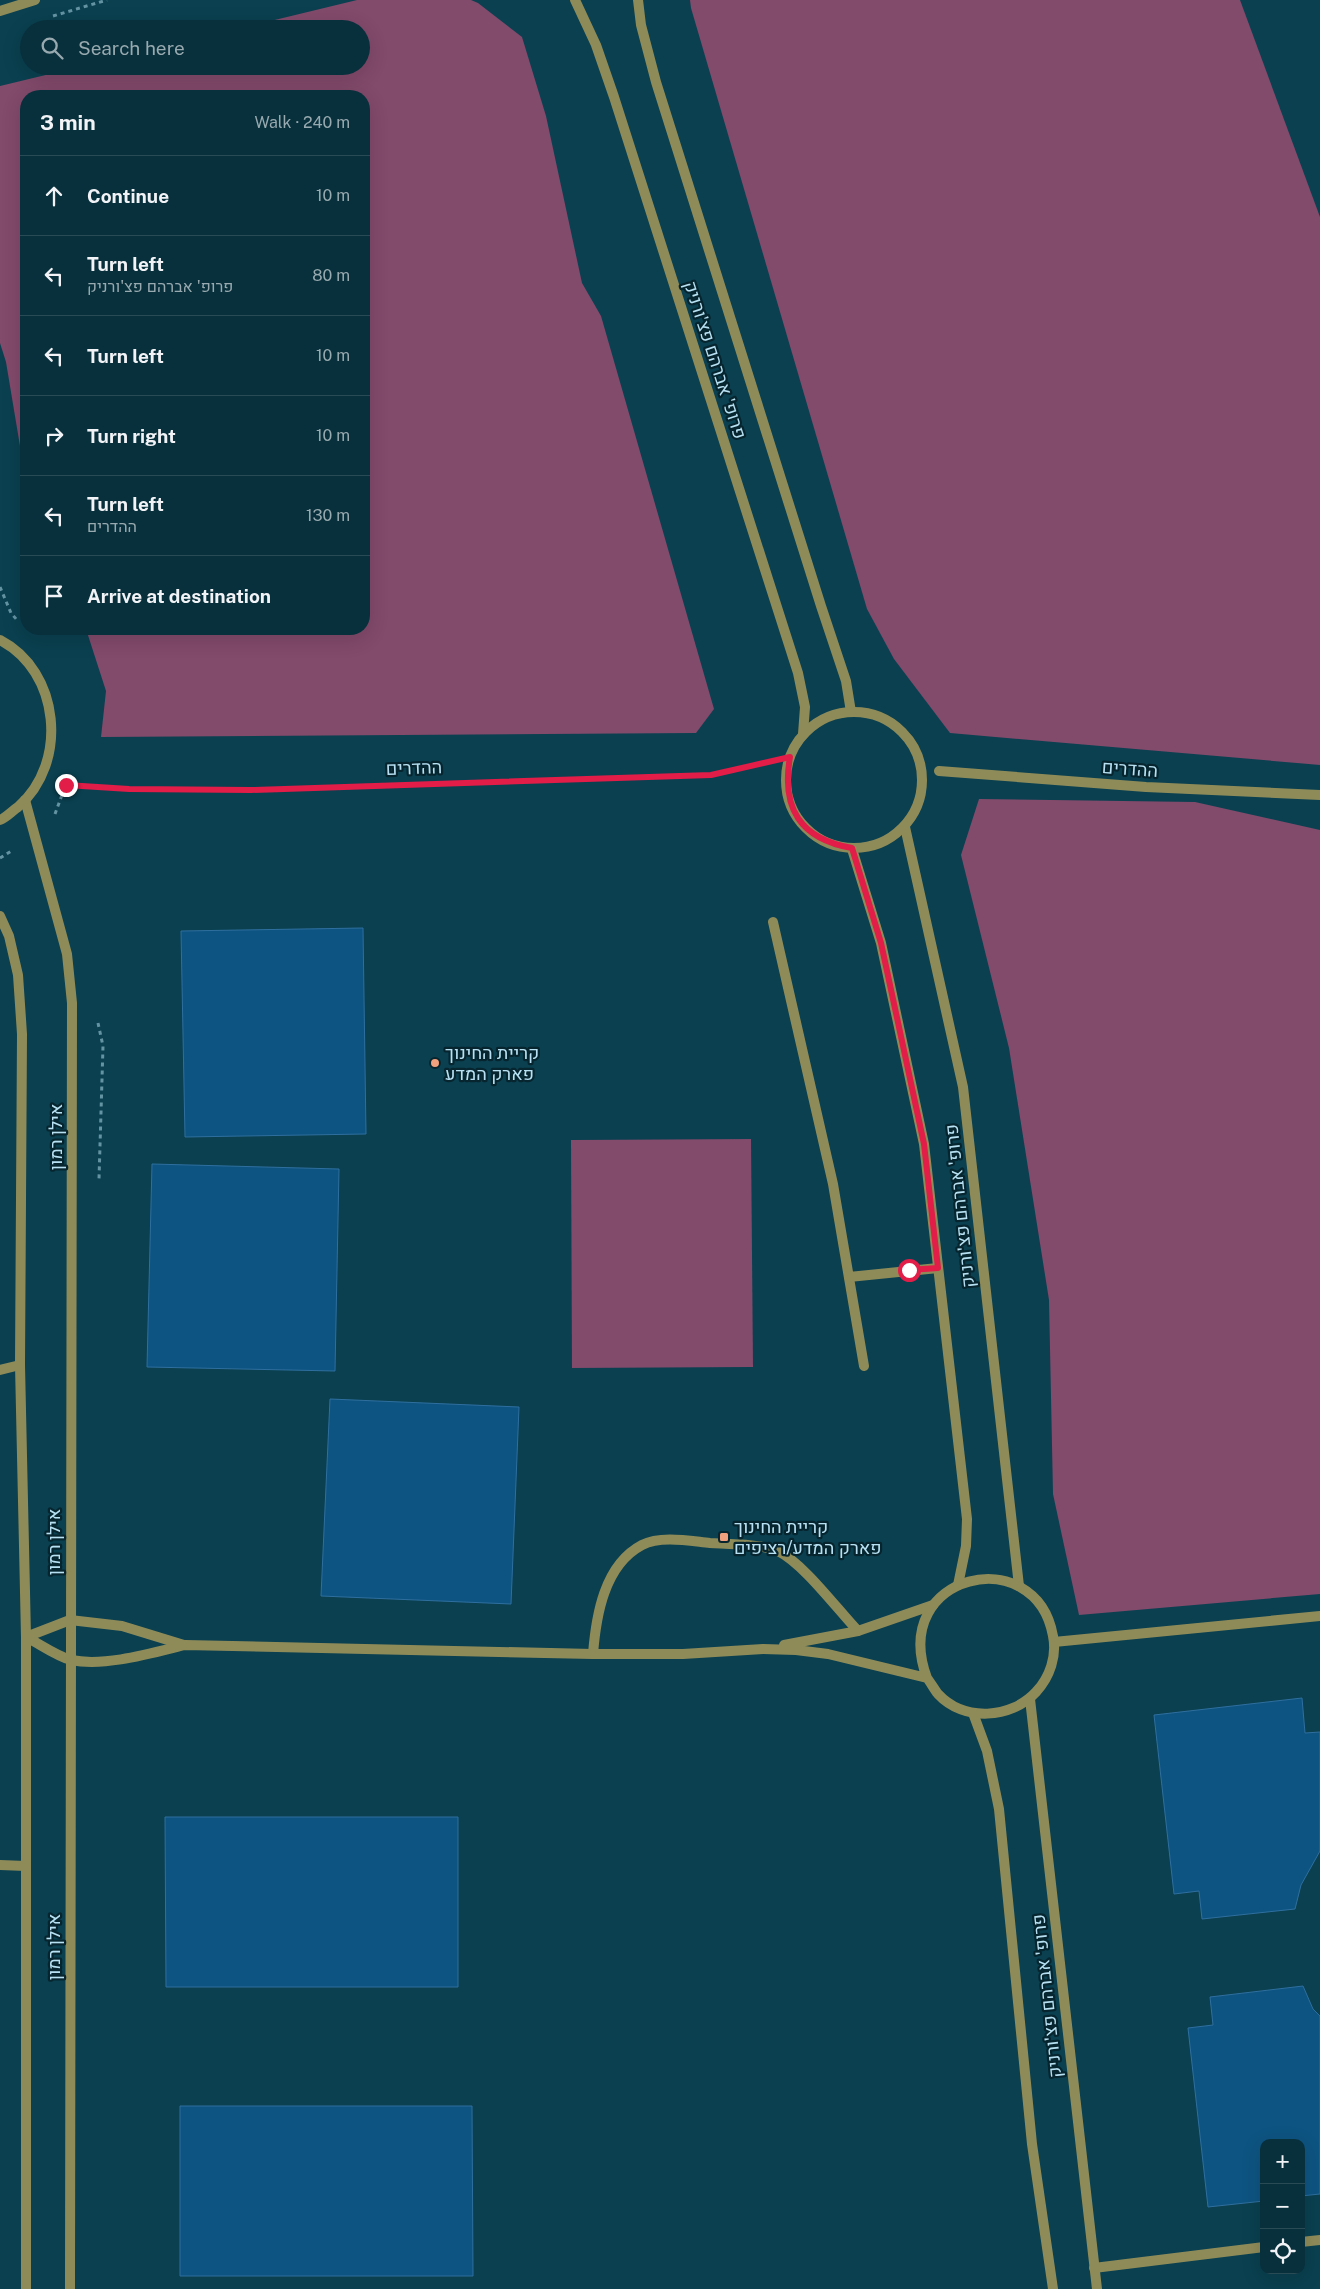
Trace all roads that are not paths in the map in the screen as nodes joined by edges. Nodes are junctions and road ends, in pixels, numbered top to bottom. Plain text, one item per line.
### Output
1 (35, 0) edge
2 (576, 0) edge
3 (638, 0) edge
4 (0, 11) edge
5 (0, 640) edge
6 (851, 712) junction
7 (803, 734) junction
8 (939, 771) dead end
9 (1320, 795) edge
10 (25, 800) junction
11 (0, 820) edge
12 (905, 827) junction
13 (852, 848) junction
14 (0, 916) edge
15 (772, 922) dead end
16 (938, 1268) junction
17 (849, 1277) junction
18 (20, 1364) junction
19 (864, 1366) dead end
20 (0, 1370) edge
21 (958, 1585) junction
22 (1019, 1586) junction
23 (933, 1605) junction
24 (1320, 1616) edge
25 (70, 1620) junction
26 (858, 1631) junction
27 (26, 1638) junction
28 (1054, 1642) junction
29 (185, 1645) junction
30 (764, 1649) junction
31 (593, 1654) junction
32 (70, 1660) junction
33 (927, 1678) junction
34 (1030, 1698) junction
35 (973, 1713) junction
36 (0, 1865) edge
37 (26, 1866) junction
38 (1320, 2240) edge
39 (1305, 2242) edge
40 (1260, 2247) edge
41 (1094, 2268) junction
42 (26, 2289) edge
43 (70, 2289) edge
44 (1053, 2289) edge
45 (1097, 2289) edge

1 - 4 street
2 - 7 street, פרופ' אברהם פצ'ורניק
3 - 6 street, פרופ' אברהם פצ'ורניק
5 - 10 street
6 - 7 street
6 - 12 street
7 - 13 street
8 - 9 street, ההדרים
10 - 11 street
10 - 25 street, אילן רמון
12 - 13 street
12 - 22 street, פרופ' אברהם פצ'ורניק
13 - 16 street, פרופ' אברהם פצ'ורניק
14 - 18 street, אילן רמון
15 - 17 street
16 - 17 street
16 - 21 street, פרופ' אברהם פצ'ורניק
17 - 19 street
18 - 20 street
18 - 27 street, אילן רמון
21 - 22 street
21 - 23 street
22 - 28 street
23 - 26 street
23 - 33 street
24 - 28 street
25 - 27 street
25 - 29 street
25 - 32 street, אילן רמון
26 - 30 street
26 - 31 street
27 - 32 street
27 - 37 street, אילן רמון
28 - 34 street
29 - 31 street
29 - 32 street
30 - 31 street
30 - 33 street
32 - 43 street, אילן רמון
33 - 35 street
34 - 35 street
34 - 41 street, פרופ' אברהם פצ'ורניק
35 - 44 street, פרופ' אברהם פצ'ורניק
36 - 37 street
37 - 42 street, אילן רמון
38 - 39 street
40 - 41 street
41 - 45 street, פרופ' אברהם פצ'ורניק

